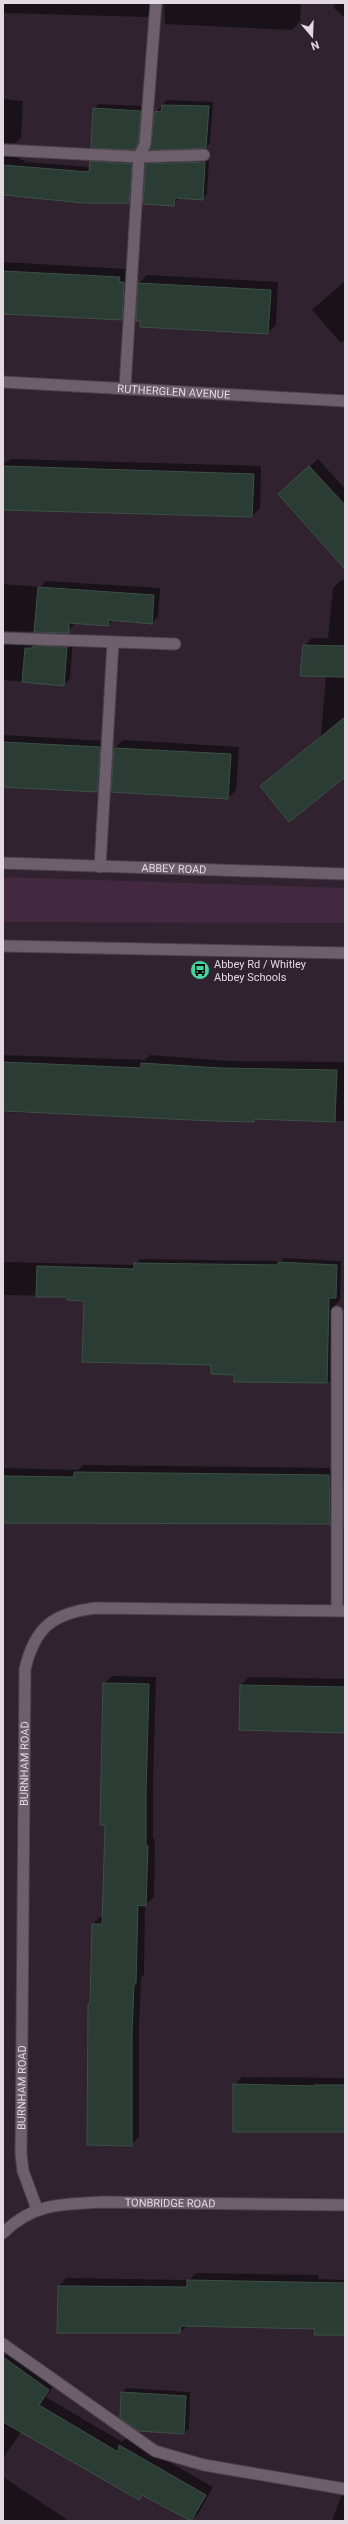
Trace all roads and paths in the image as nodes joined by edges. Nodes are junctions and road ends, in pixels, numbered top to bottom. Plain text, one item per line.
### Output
1 (156, 3) edge
2 (3, 150) edge
3 (204, 155) dead end
4 (138, 157) junction
5 (3, 382) edge
6 (125, 387) junction
7 (345, 401) edge
8 (3, 638) edge
9 (113, 642) junction
10 (175, 644) dead end
11 (3, 864) edge
12 (100, 867) junction
13 (345, 874) edge
14 (3, 946) edge
15 (345, 953) edge
16 (337, 1312) dead end
17 (341, 1611) edge
18 (345, 2205) edge
19 (37, 2209) junction
20 (3, 2233) edge
21 (3, 2344) edge
22 (345, 2489) edge

1 - 4 street
2 - 4 street
3 - 4 street
4 - 6 street
5 - 6 street, RUTHERGLEN AVENUE
6 - 7 street, RUTHERGLEN AVENUE
8 - 9 street
9 - 10 street
9 - 12 street
11 - 12 street, ABBEY ROAD
12 - 13 street, ABBEY ROAD
14 - 15 street
16 - 17 street
17 - 19 street, BURNHAM ROAD
18 - 19 street, TONBRIDGE ROAD
19 - 20 street, TONBRIDGE ROAD
21 - 22 street

